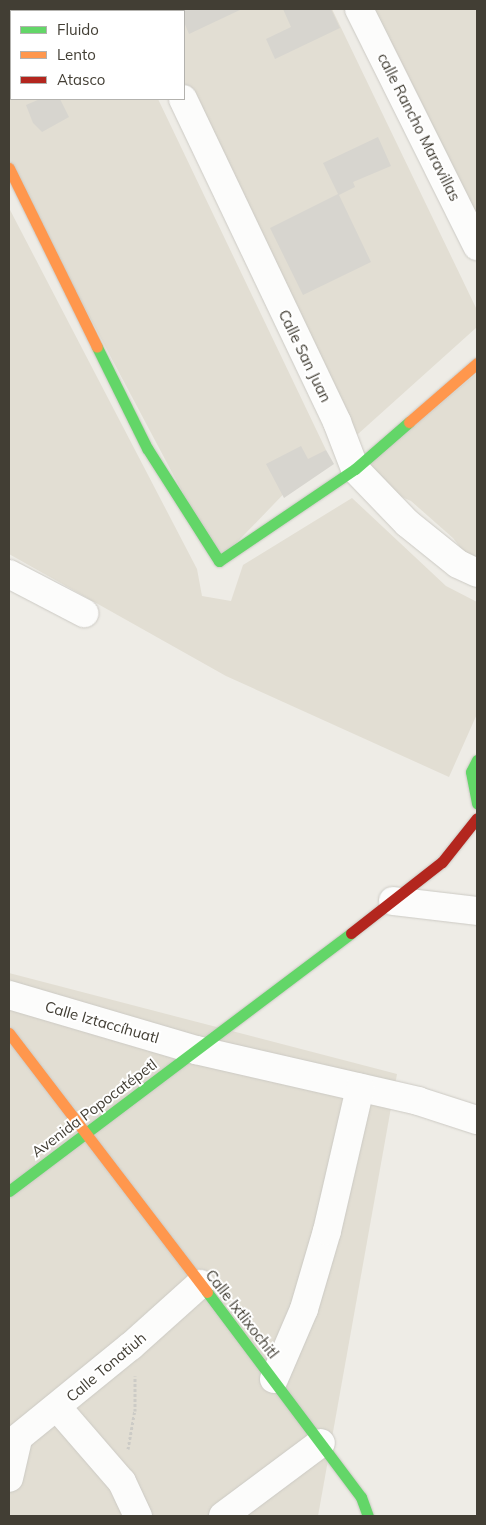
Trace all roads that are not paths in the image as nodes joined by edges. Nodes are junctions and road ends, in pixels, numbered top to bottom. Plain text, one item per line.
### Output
1 (359, 9) edge
2 (183, 100) edge
3 (9, 168) edge
4 (477, 246) edge
5 (477, 363) edge
6 (356, 469) junction
7 (477, 573) edge
8 (9, 574) edge
9 (84, 613) dead end
10 (477, 760) edge
11 (477, 803) edge
12 (477, 818) edge
13 (393, 902) junction
14 (477, 911) edge
15 (9, 995) edge
16 (9, 1033) edge
17 (196, 1050) junction
18 (360, 1088) junction
19 (477, 1120) edge
20 (87, 1133) junction
21 (9, 1190) edge
22 (200, 1284) junction
23 (274, 1379) junction
24 (57, 1407) junction
25 (13, 1442) edge
26 (320, 1443) junction
27 (9, 1478) edge
28 (138, 1516) edge
29 (224, 1516) edge
30 (368, 1516) edge

1 - 4 street, calle Rancho Maravillas
2 - 6 street, Calle San Juan
3 - 6 street
5 - 6 street
6 - 7 street, Calle San Juan
8 - 9 street
10 - 11 street
12 - 13 street, Avenida Popocatépetl
13 - 14 street
13 - 17 street, Avenida Popocatépetl
15 - 17 street, Calle Iztaccíhuatl
16 - 20 street, Calle Ixtlixochitl
17 - 18 street, Calle Iztaccíhuatl
17 - 20 street, Avenida Popocatépetl
18 - 19 street
18 - 23 street
20 - 21 street, Avenida Popocatépetl
20 - 22 street, Calle Ixtlixochitl
22 - 23 street, Calle Ixtlixochitl
22 - 24 street, Calle Tonatiuh
23 - 26 street, Calle Ixtlixochitl
24 - 25 street, Calle Tonatiuh
24 - 28 street
25 - 27 street
26 - 29 street
26 - 30 street, Calle Ixtlixochitl

